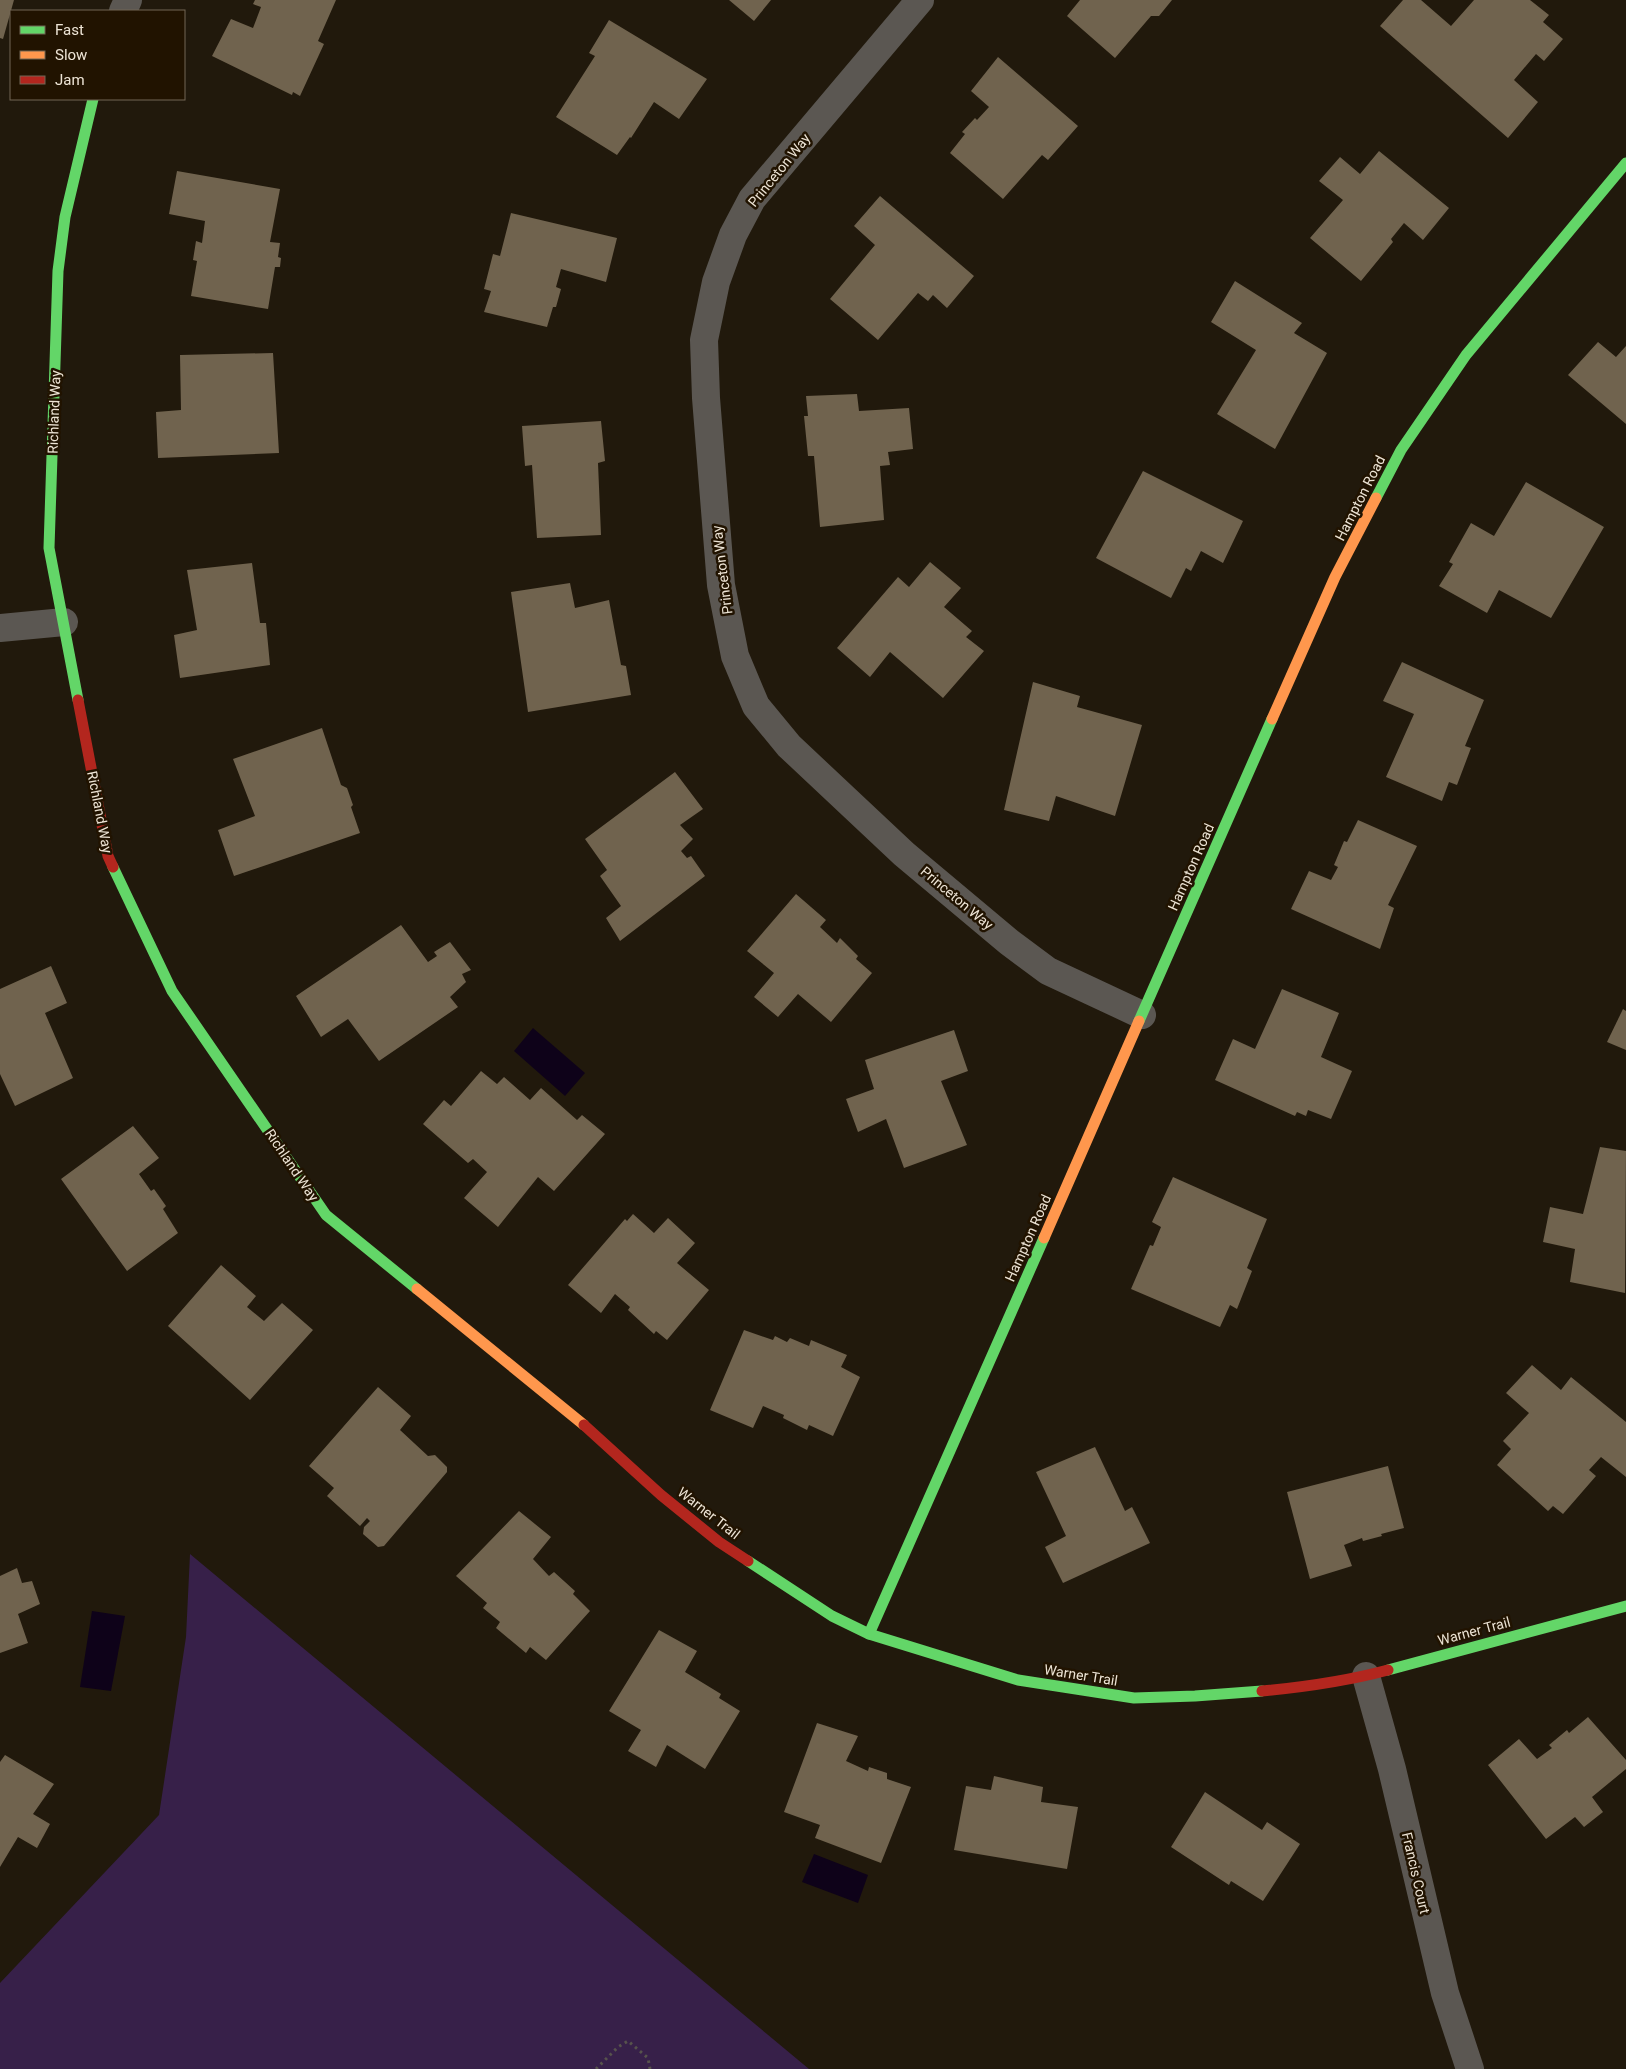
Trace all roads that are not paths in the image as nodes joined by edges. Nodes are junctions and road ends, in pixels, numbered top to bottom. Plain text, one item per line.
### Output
1 (920, 0) edge
2 (93, 100) edge
3 (1626, 163) edge
4 (64, 622) junction
5 (0, 628) edge
6 (1142, 1015) junction
7 (595, 1434) joint
8 (1626, 1606) edge
9 (869, 1634) junction
10 (1366, 1676) junction
11 (1470, 2069) edge

1 - 6 street, Princeton Way
2 - 4 street, Richland Way
3 - 6 street, Hampton Road
4 - 5 street
4 - 7 street, Richland Way
6 - 9 street, Hampton Road
7 - 9 street, Warner Trail
8 - 10 street, Warner Trail
9 - 10 street, Warner Trail
10 - 11 street, Francis Court

